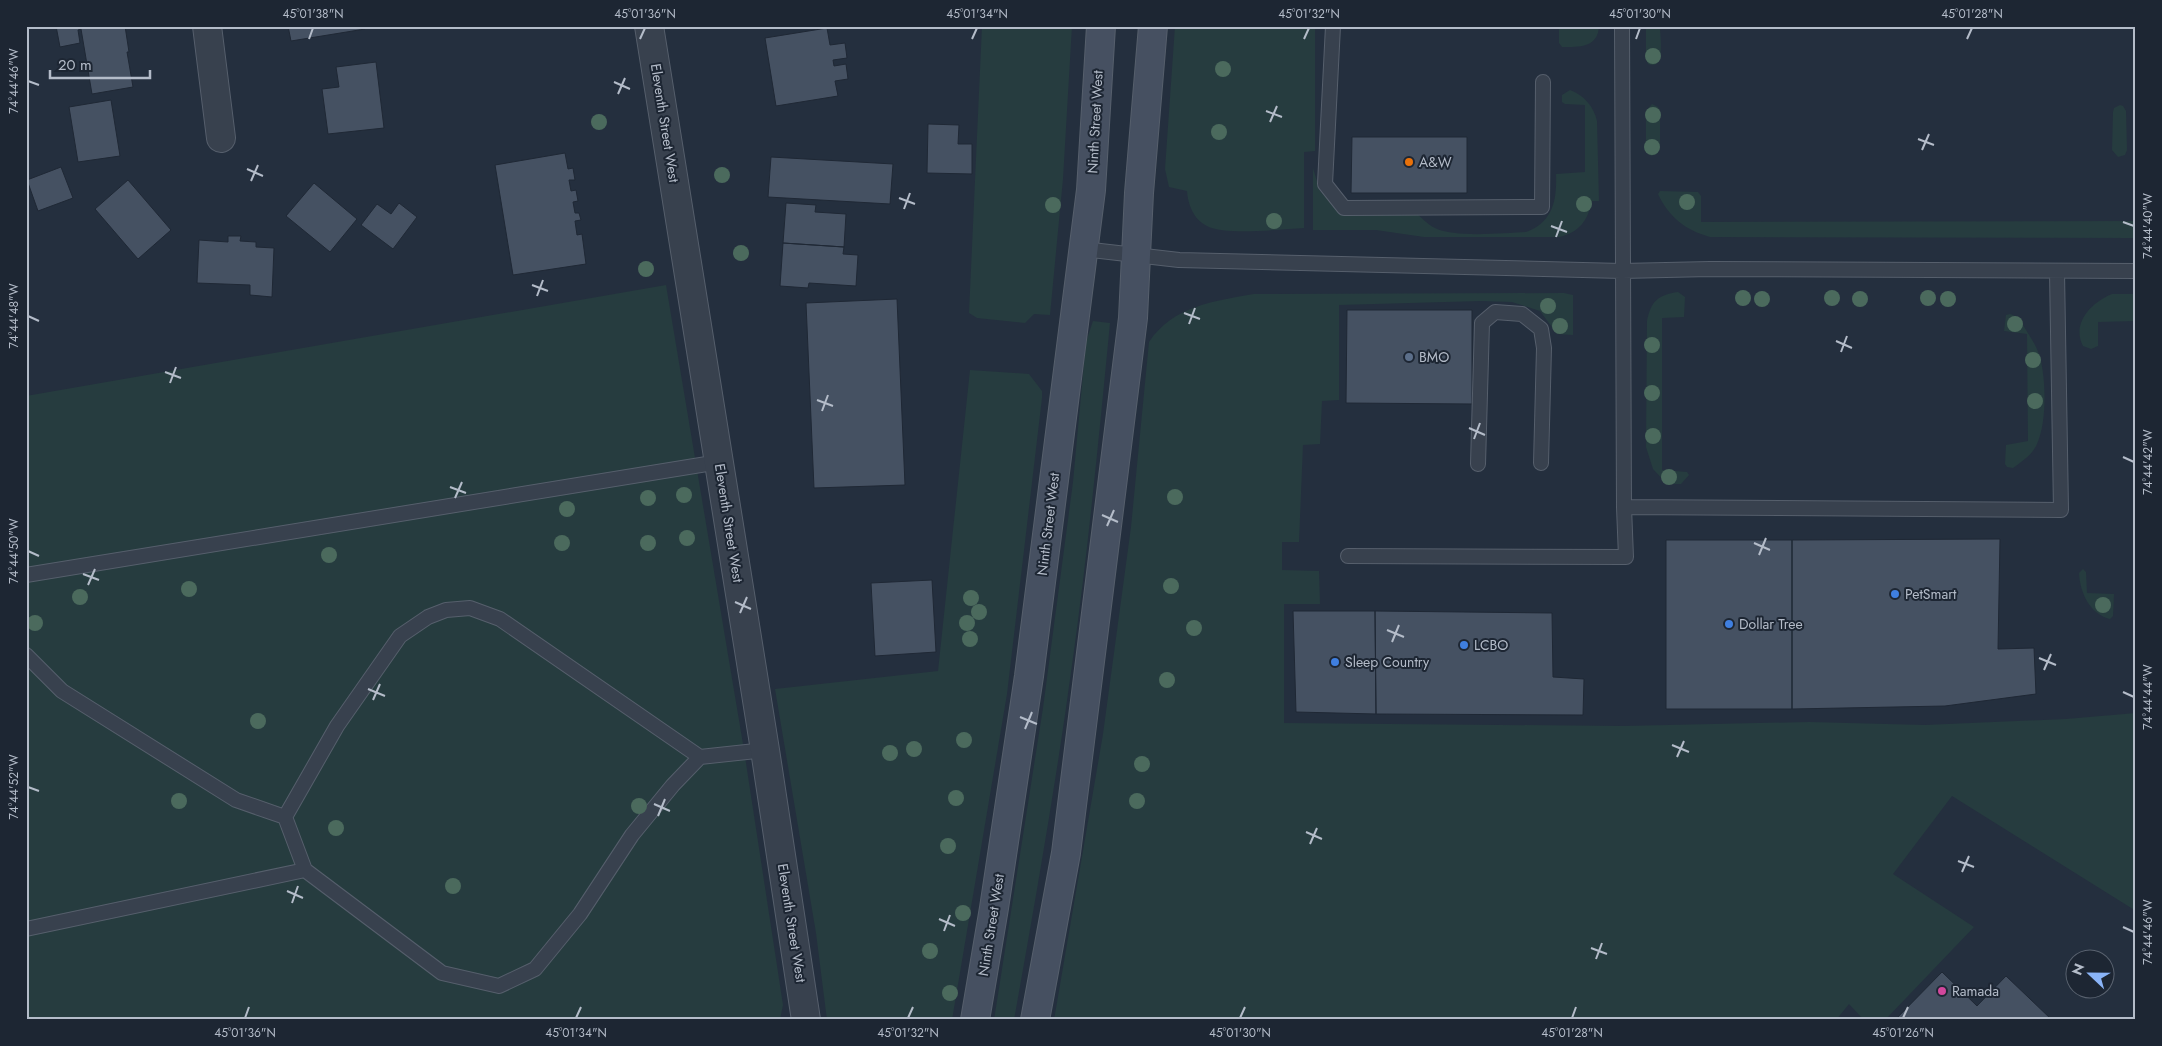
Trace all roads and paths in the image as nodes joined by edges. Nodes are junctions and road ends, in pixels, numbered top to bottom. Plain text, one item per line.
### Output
1 (207, 26) edge
2 (649, 26) edge
3 (1101, 26) edge
4 (1153, 26) edge
5 (1332, 26) edge
6 (1622, 26) edge
7 (1543, 82) dead end
8 (221, 138) dead end
9 (1083, 249) junction
10 (1136, 256) junction
11 (1622, 271) junction
12 (2136, 271) edge
13 (2057, 272) junction
14 (719, 462) junction
15 (1541, 463) dead end
16 (1478, 464) dead end
17 (1624, 507) junction
18 (1348, 556) dead end
19 (26, 574) edge
20 (26, 656) edge
21 (766, 750) junction
22 (700, 757) junction
23 (285, 816) junction
24 (305, 870) junction
25 (26, 929) edge
26 (806, 1020) edge
27 (975, 1020) edge
28 (1035, 1020) edge

1 - 8 street
2 - 14 street, Eleventh Street West
3 - 9 main road, Ninth Street West
4 - 10 main road
5 - 7 lane
6 - 11 lane
9 - 10 lane
9 - 27 main road, Ninth Street West
10 - 11 lane
10 - 28 main road
11 - 13 lane
11 - 17 lane
12 - 13 lane
13 - 17 lane
14 - 19 lane
14 - 21 street, Eleventh Street West
15 - 16 lane
17 - 18 lane
20 - 23 lane
21 - 22 lane
21 - 26 street, Eleventh Street West
22 - 23 lane
22 - 24 lane
23 - 24 lane
24 - 25 lane

